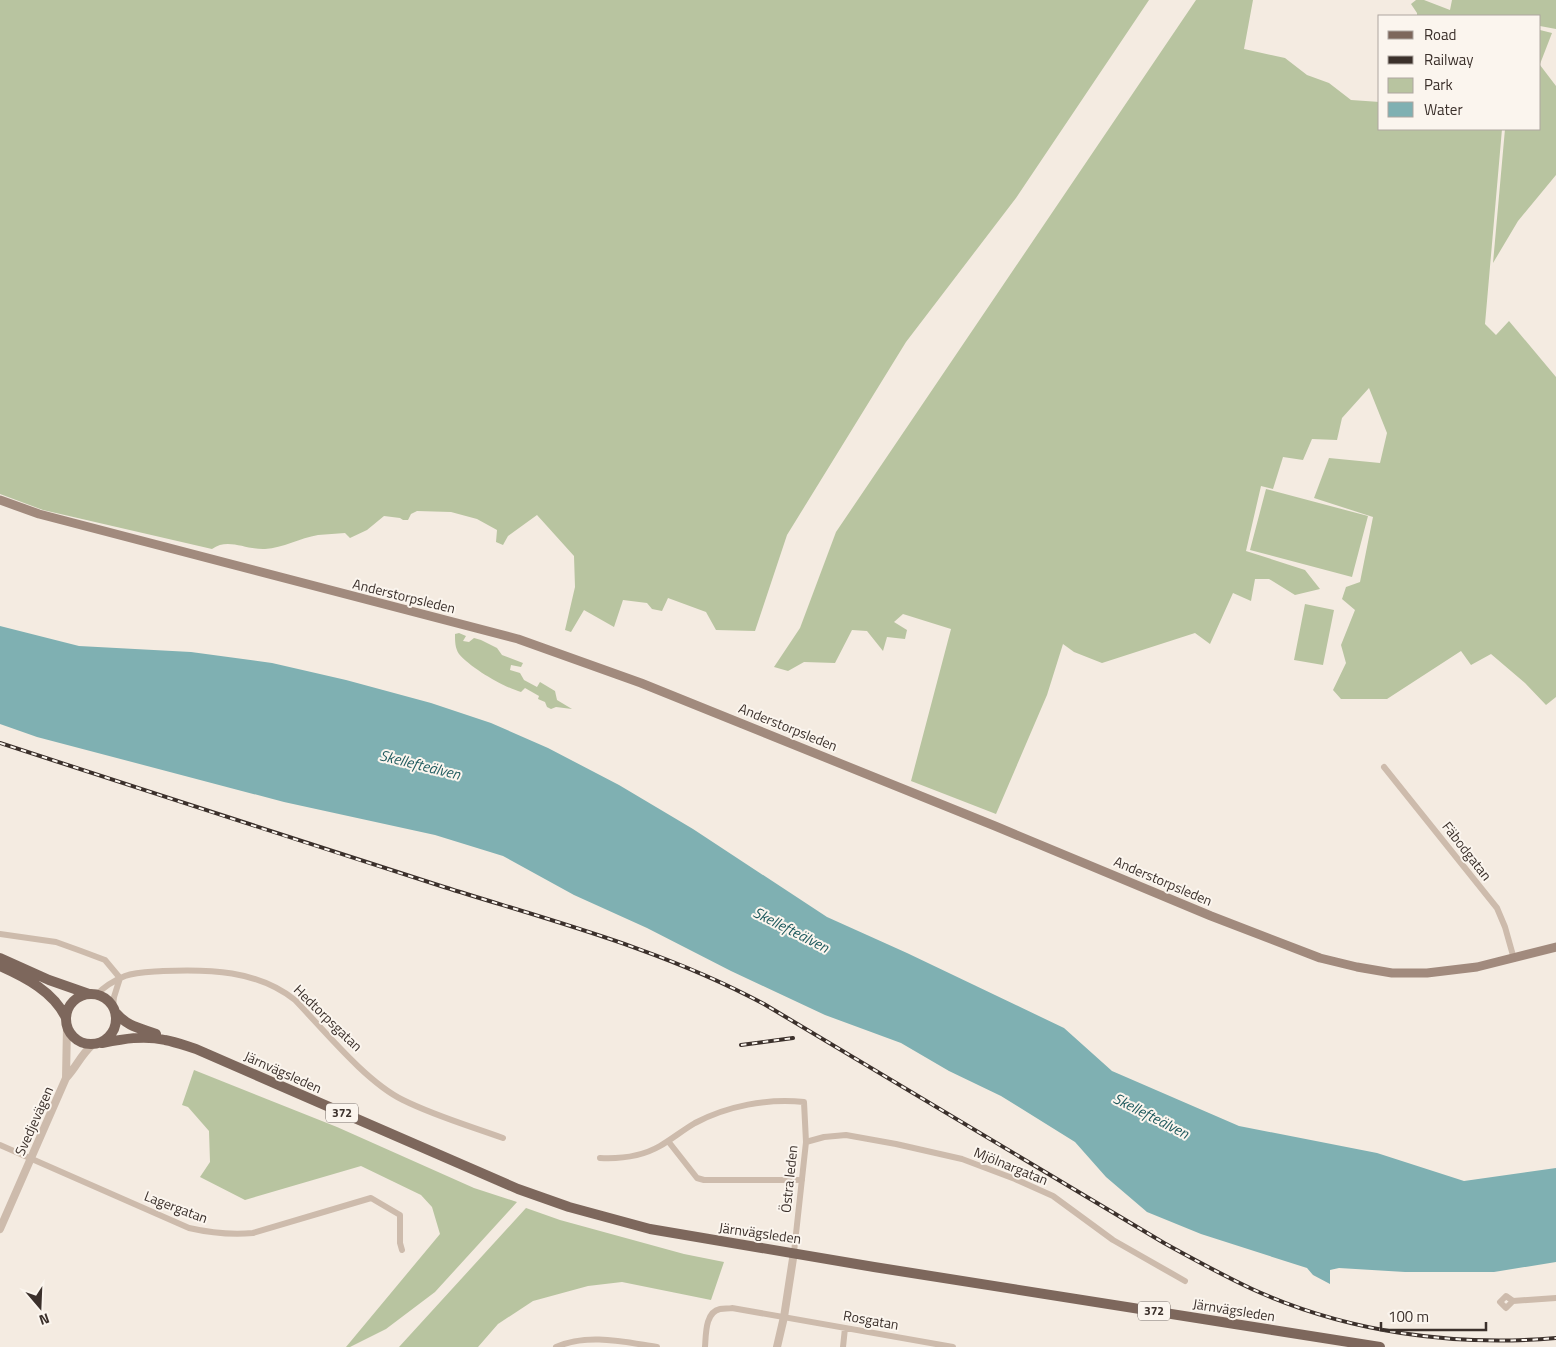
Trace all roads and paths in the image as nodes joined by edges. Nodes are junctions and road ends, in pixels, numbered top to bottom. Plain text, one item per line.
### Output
1 (0, 500) edge
2 (1384, 766) dead end
3 (0, 934) edge
4 (1556, 947) edge
5 (0, 958) edge
6 (1514, 959) junction
7 (0, 966) edge
8 (120, 978) junction
9 (93, 995) junction
10 (115, 1010) junction
11 (67, 1022) junction
12 (166, 1040) junction
13 (97, 1044) junction
14 (66, 1078) junction
15 (503, 1138) dead end
16 (668, 1141) junction
17 (806, 1142) junction
18 (0, 1145) edge
19 (600, 1158) dead end
20 (30, 1159) junction
21 (802, 1180) junction
22 (0, 1229) edge
23 (402, 1250) dead end
24 (794, 1252) junction
25 (1185, 1282) dead end
26 (1556, 1298) edge
27 (1513, 1301) dead end
28 (784, 1317) junction
29 (845, 1328) junction
30 (556, 1347) edge
31 (657, 1347) edge
32 (704, 1347) edge
33 (777, 1347) edge
34 (843, 1347) edge
35 (953, 1347) edge
36 (1380, 1347) edge

1 - 6 main road, Anderstorpsleden
2 - 6 street, Fäbodgatan
3 - 8 street
4 - 6 main road, Anderstorpsleden
5 - 9 main road
7 - 11 main road
8 - 9 street
8 - 10 street
8 - 15 street, Hedtorpsgatan
9 - 10 main road
9 - 11 main road
10 - 12 main road, Järnvägsleden
10 - 13 main road
11 - 13 main road
11 - 14 street, Svedjevägen
12 - 13 main road, Järnvägsleden
12 - 24 main road, Järnvägsleden / 372
13 - 14 street, Svedjevägen
14 - 20 street, Svedjevägen
16 - 17 street, Östra leden
16 - 19 street
16 - 21 street
17 - 21 street, Östra leden
17 - 25 street, Mjölnargatan
18 - 20 street, Lagergatan
20 - 22 street, Svedjevägen
20 - 23 street, Lagergatan
21 - 24 street, Östra leden
24 - 28 street, Östra leden
24 - 36 main road, Järnvägsleden / 372
26 - 27 street
28 - 29 street, Rosgatan
28 - 32 street, Rosgatan
28 - 33 street, Östra leden
29 - 34 street
29 - 35 street, Rosgatan
30 - 31 street

